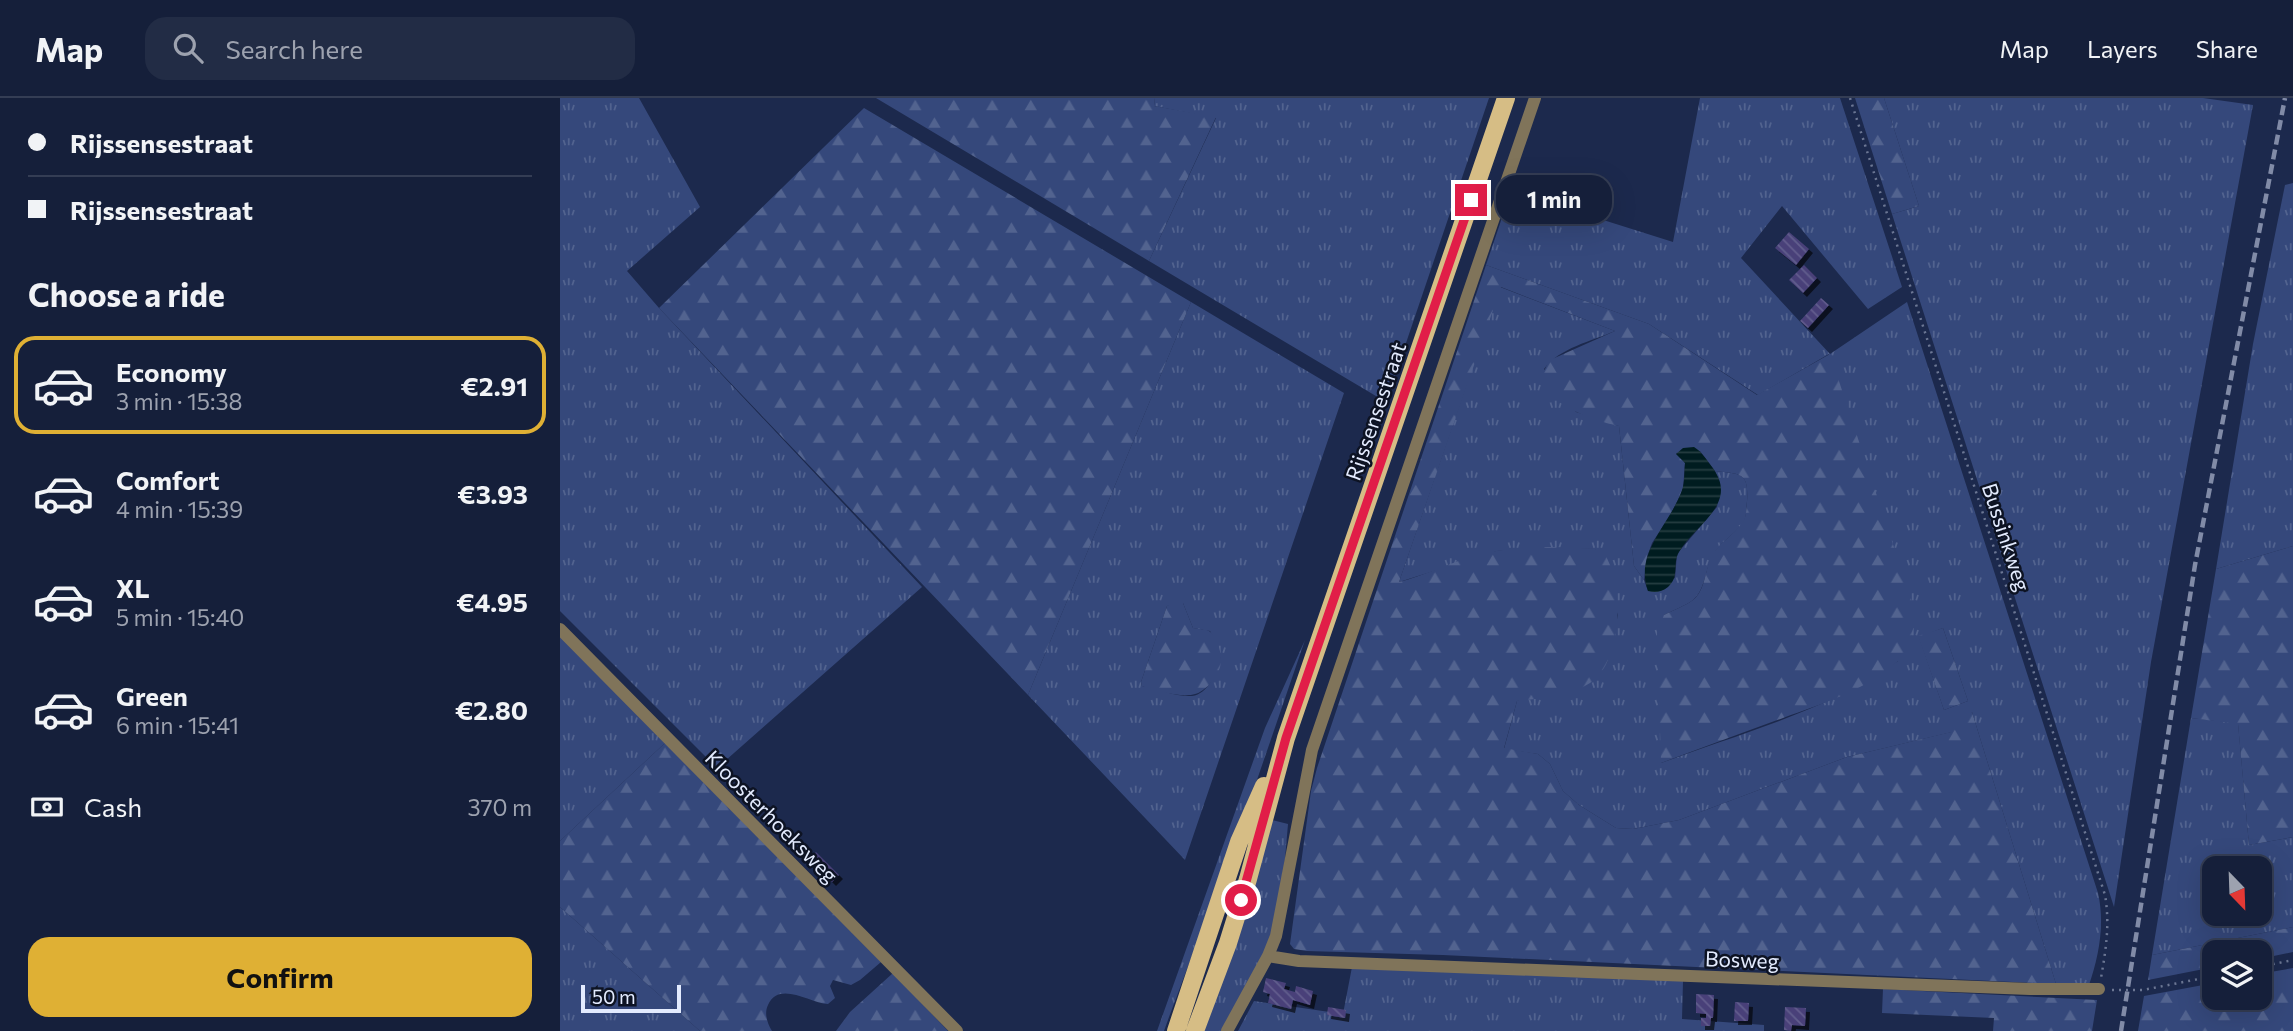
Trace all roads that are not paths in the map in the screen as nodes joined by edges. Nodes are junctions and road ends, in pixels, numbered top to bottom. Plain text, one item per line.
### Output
1 (1506, 98) edge
2 (1535, 98) edge
3 (560, 629) edge
4 (1286, 738) junction
5 (1268, 956) junction
6 (2099, 989) road end
7 (957, 1031) edge
8 (1175, 1031) edge
9 (1195, 1031) edge
10 (1227, 1031) edge

1 - 4 main road, Rijssensestraat
2 - 5 street
3 - 7 street, Kloosterhoeksweg
4 - 8 main road, Rijssensestraat
4 - 9 main road, Rijssensestraat
5 - 6 street, Bosweg
5 - 10 street

